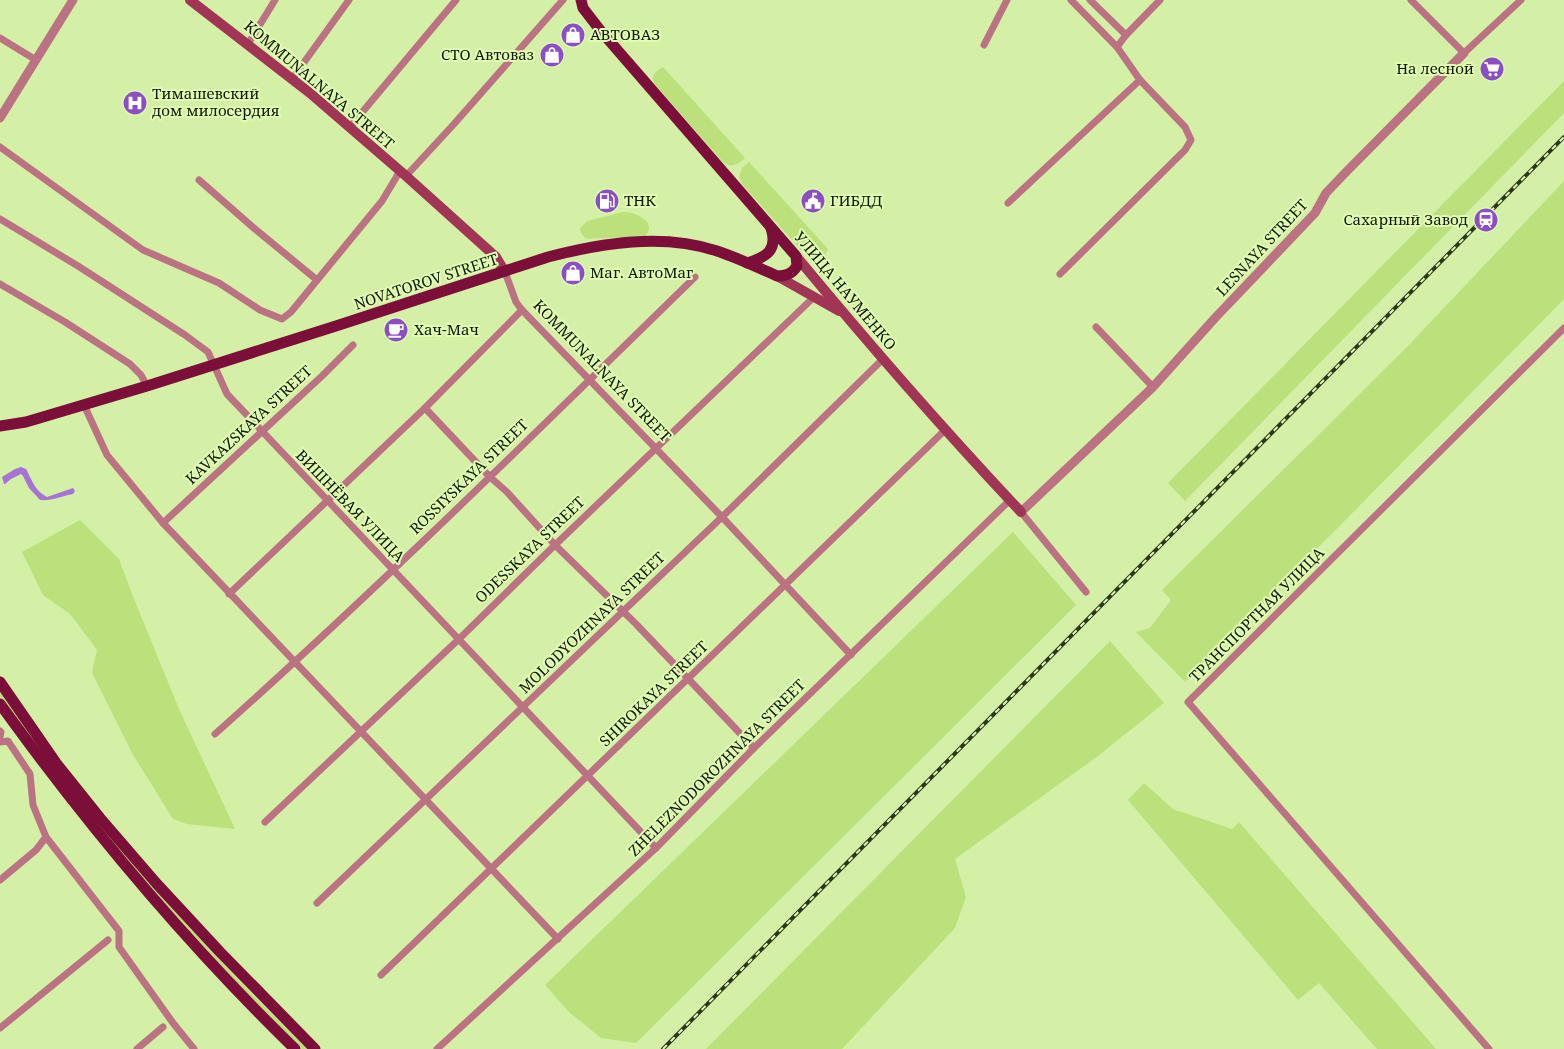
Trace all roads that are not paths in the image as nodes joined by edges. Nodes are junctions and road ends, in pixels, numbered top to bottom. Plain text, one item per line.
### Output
1 (73, 0) edge
2 (190, 0) edge
3 (275, 0) edge
4 (349, 0) edge
5 (456, 0) edge
6 (563, 0) edge
7 (1007, 0) edge
8 (1071, 0) edge
9 (1090, 0) edge
10 (1160, 0) edge
11 (1411, 0) edge
12 (1521, 0) edge
13 (580, 3) edge
14 (1126, 35) junction
15 (0, 38) edge
16 (248, 44) junction
17 (984, 45) dead end
18 (1117, 47) junction
19 (1464, 53) junction
20 (36, 60) junction
21 (292, 79) junction
22 (1140, 80) junction
23 (0, 118) edge
24 (349, 128) junction
25 (0, 147) edge
26 (403, 174) junction
27 (199, 180) dead end
28 (1008, 203) dead end
29 (0, 219) edge
30 (776, 245) junction
31 (796, 256) junction
32 (747, 263) junction
33 (505, 272) junction
34 (1060, 274) dead end
35 (777, 276) junction
36 (695, 277) dead end
37 (317, 280) junction
38 (0, 284) edge
39 (814, 297) junction
40 (522, 310) junction
41 (845, 315) junction
42 (1096, 327) dead end
43 (1564, 328) edge
44 (353, 345) dead end
45 (883, 359) junction
46 (215, 365) junction
47 (589, 380) junction
48 (147, 386) junction
49 (1153, 387) junction
50 (84, 405) junction
51 (425, 408) junction
52 (6, 425) edge
53 (0, 430) edge
54 (945, 430) junction
55 (261, 432) junction
56 (655, 448) junction
57 (490, 477) junction
58 (1010, 500) junction
59 (327, 502) junction
60 (1020, 512) junction
61 (722, 517) junction
62 (163, 523) junction
63 (554, 545) junction
64 (392, 570) junction
65 (786, 586) junction
66 (1086, 592) dead end
67 (229, 594) junction
68 (623, 612) junction
69 (459, 640) junction
70 (851, 655) junction
71 (295, 663) junction
72 (687, 679) junction
73 (0, 682) edge
74 (0, 704) edge
75 (523, 707) junction
76 (0, 731) edge
77 (361, 731) junction
78 (215, 734) dead end
79 (0, 738) edge
80 (0, 742) edge
81 (754, 748) junction
82 (588, 777) junction
83 (426, 800) junction
84 (265, 822) dead end
85 (46, 837) junction
86 (656, 848) junction
87 (492, 868) junction
88 (0, 880) edge
89 (317, 903) dead end
90 (558, 939) junction
91 (108, 940) dead end
92 (380, 975) dead end
93 (163, 1027) dead end
94 (0, 1028) edge
95 (137, 1049) edge
96 (194, 1049) edge
97 (296, 1049) edge
98 (315, 1049) edge
99 (438, 1049) edge
100 (1489, 1049) edge

1 - 20 street
2 - 16 main road, KOMMUNALNAYA STREET
3 - 16 street
4 - 21 street
5 - 24 street
6 - 26 street
7 - 17 street
8 - 18 street
9 - 14 street
10 - 14 street
11 - 19 street
12 - 19 street, LESNAYA STREET
13 - 30 main road
14 - 18 street
15 - 20 street
16 - 21 main road, KOMMUNALNAYA STREET
18 - 22 street
19 - 49 street, LESNAYA STREET
20 - 23 street
21 - 24 main road, KOMMUNALNAYA STREET
22 - 28 street
22 - 34 street
24 - 26 main road, KOMMUNALNAYA STREET
25 - 37 street
26 - 33 main road, KOMMUNALNAYA STREET
26 - 37 street
27 - 37 street
29 - 46 street, ВИШНЁВАЯ УЛИЦА
30 - 31 main road, УЛИЦА НАУМЕНКО
30 - 32 main road
30 - 35 main road
31 - 35 main road
31 - 41 main road, УЛИЦА НАУМЕНКО
32 - 33 main road, NOVATOROV STREET
32 - 35 main road, NOVATOROV STREET
33 - 40 street, KOMMUNALNAYA STREET
33 - 46 main road, NOVATOROV STREET
35 - 39 main road, NOVATOROV STREET
36 - 47 street, ROSSIYSKAYA STREET
38 - 48 street
39 - 41 main road, NOVATOROV STREET
39 - 56 street, ODESSKAYA STREET
40 - 47 street, KOMMUNALNAYA STREET
40 - 51 street
41 - 45 main road, УЛИЦА НАУМЕНКО
42 - 49 street
43 - 100 street, ТРАНСПОРТНАЯ УЛИЦА
44 - 55 street, KAVKAZSKAYA STREET
45 - 54 main road, УЛИЦА НАУМЕНКО
45 - 61 street, MOLODYOZHNAYA STREET
46 - 48 main road, NOVATOROV STREET
46 - 55 street, ВИШНЁВАЯ УЛИЦА
47 - 56 street, KOMMUNALNAYA STREET
47 - 57 street, ROSSIYSKAYA STREET
48 - 50 main road, NOVATOROV STREET
49 - 60 street, LESNAYA STREET
50 - 52 main road, NOVATOROV STREET
50 - 62 street
51 - 57 street
51 - 59 street
52 - 53 main road, NOVATOROV STREET
54 - 58 main road, УЛИЦА НАУМЕНКО
54 - 65 street, SHIROKAYA STREET
55 - 59 street, ВИШНЁВАЯ УЛИЦА
55 - 62 street, KAVKAZSKAYA STREET
56 - 61 street, KOMMUNALNAYA STREET
56 - 63 street, ODESSKAYA STREET
57 - 63 street
57 - 64 street, ROSSIYSKAYA STREET
58 - 60 main road, УЛИЦА НАУМЕНКО
58 - 70 street, ZHELEZNODOROZHNAYA STREET
59 - 64 street, ВИШНЁВАЯ УЛИЦА
59 - 67 street
60 - 66 street, УЛИЦА НАУМЕНКО
61 - 65 street, KOMMUNALNAYA STREET
61 - 68 street, MOLODYOZHNAYA STREET
62 - 67 street
63 - 68 street
63 - 69 street, ODESSKAYA STREET
64 - 69 street, ВИШНЁВАЯ УЛИЦА
64 - 71 street, ROSSIYSKAYA STREET
65 - 70 street, KOMMUNALNAYA STREET
65 - 72 street, SHIROKAYA STREET
67 - 71 street
68 - 72 street
68 - 75 street, MOLODYOZHNAYA STREET
69 - 75 street, ВИШНЁВАЯ УЛИЦА
69 - 77 street, ODESSKAYA STREET
70 - 81 street, ZHELEZNODOROZHNAYA STREET
71 - 77 street
71 - 78 street, ROSSIYSKAYA STREET
72 - 81 street
72 - 82 street, SHIROKAYA STREET
73 - 98 main road
74 - 97 main road
75 - 82 street, ВИШНЁВАЯ УЛИЦА
75 - 83 street, MOLODYOZHNAYA STREET
76 - 79 street
77 - 83 street
77 - 84 street, ODESSKAYA STREET
80 - 85 street
81 - 86 street, ZHELEZNODOROZHNAYA STREET
82 - 86 street, ВИШНЁВАЯ УЛИЦА
82 - 87 street, SHIROKAYA STREET
83 - 87 street
83 - 89 street, MOLODYOZHNAYA STREET
85 - 88 street
85 - 96 street
86 - 90 street, ZHELEZNODOROZHNAYA STREET
87 - 90 street
87 - 92 street, SHIROKAYA STREET
90 - 99 street, ZHELEZNODOROZHNAYA STREET
91 - 94 street
93 - 95 street

